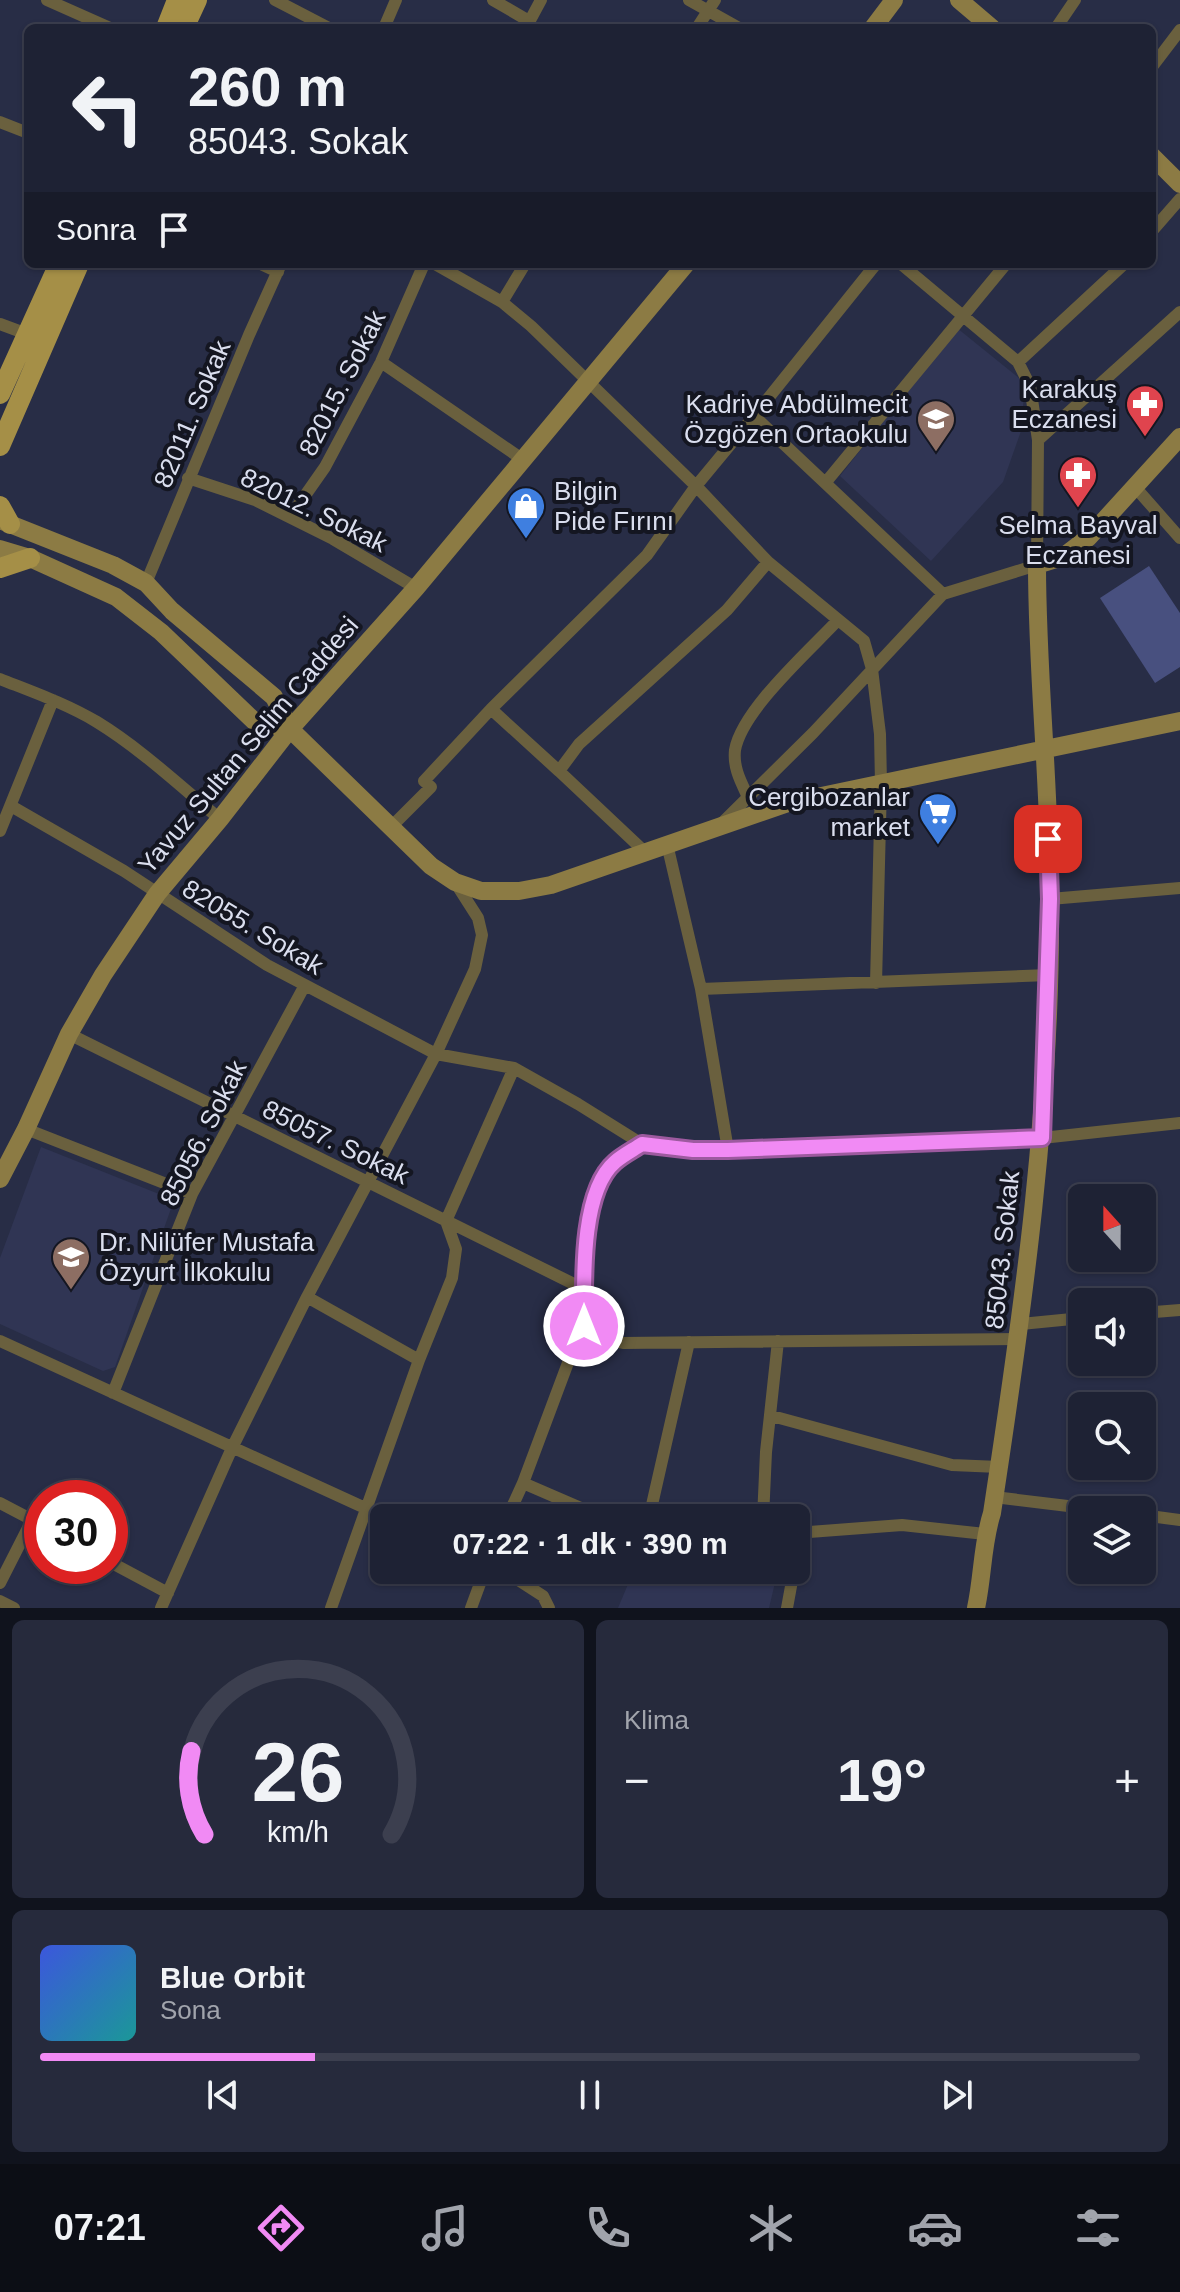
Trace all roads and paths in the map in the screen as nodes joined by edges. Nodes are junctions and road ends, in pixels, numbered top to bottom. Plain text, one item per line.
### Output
1 (47, 0) edge
2 (177, 0) edge
3 (197, 0) edge
4 (275, 0) edge
5 (396, 0) edge
6 (493, 0) edge
7 (541, 0) edge
8 (689, 0) edge
9 (894, 0) edge
10 (959, 0) edge
11 (1075, 0) edge
12 (712, 6) edge
13 (101, 24) edge
14 (168, 24) edge
15 (186, 24) edge
16 (321, 24) edge
17 (386, 24) edge
18 (527, 24) edge
19 (529, 24) edge
20 (700, 24) edge
21 (734, 24) edge
22 (876, 24) edge
23 (987, 24) edge
24 (1059, 24) edge
25 (1180, 30) edge
26 (1156, 62) edge
27 (0, 122) edge
28 (24, 131) edge
29 (1156, 160) edge
30 (1180, 184) edge
31 (1180, 199) edge
32 (1156, 226) edge
33 (57, 268) edge
34 (77, 268) edge
35 (280, 268) edge
36 (422, 268) edge
37 (442, 268) edge
38 (523, 268) edge
39 (683, 268) edge
40 (873, 268) edge
41 (906, 268) edge
42 (1003, 268) edge
43 (1120, 268) edge
44 (502, 302) junction
45 (1180, 312) edge
46 (962, 316) junction
47 (0, 324) edge
48 (27, 334) junction
49 (381, 362) junction
50 (1018, 362) junction
51 (589, 381) junction
52 (0, 394) edge
53 (754, 416) junction
54 (1180, 437) edge
55 (1038, 440) junction
56 (0, 446) edge
57 (522, 459) junction
58 (188, 478) junction
59 (826, 482) junction
60 (696, 486) junction
61 (1135, 487) junction
62 (0, 506) edge
63 (290, 517) junction
64 (5, 522) edge
65 (1180, 538) edge
66 (0, 549) edge
67 (30, 558) junction
68 (768, 562) junction
69 (1037, 565) junction
70 (0, 568) edge
71 (146, 583) junction
72 (416, 588) junction
73 (943, 594) junction
74 (838, 620) junction
75 (872, 669) junction
76 (0, 679) edge
77 (53, 700) junction
78 (491, 709) junction
79 (1180, 721) edge
80 (290, 729) junction
81 (1044, 750) junction
82 (559, 771) junction
83 (881, 784) junction
84 (748, 797) junction
85 (11, 806) junction
86 (220, 819) junction
87 (391, 827) junction
88 (718, 827) junction
89 (0, 831) edge
90 (667, 844) junction
91 (645, 852) junction
92 (455, 882) junction
93 (1180, 888) edge
94 (157, 894) junction
95 (1050, 899) junction
96 (1049, 975) junction
97 (876, 983) junction
98 (305, 985) junction
99 (701, 989) junction
100 (69, 1034) junction
101 (436, 1054) junction
102 (514, 1068) junction
103 (234, 1118) junction
104 (1180, 1123) edge
105 (26, 1129) junction
106 (1042, 1138) junction
107 (642, 1144) junction
108 (728, 1150) junction
109 (0, 1179) edge
110 (367, 1181) junction
111 (192, 1194) junction
112 (446, 1221) junction
113 (584, 1289) junction
114 (307, 1297) junction
115 (1180, 1310) edge
116 (1156, 1312) edge
117 (584, 1320) junction
118 (1068, 1321) edge
119 (1020, 1331) junction
120 (0, 1341) edge
121 (778, 1341) junction
122 (689, 1342) junction
123 (419, 1360) junction
124 (113, 1393) junction
125 (772, 1416) junction
126 (232, 1448) junction
127 (999, 1467) junction
128 (523, 1483) junction
129 (994, 1497) junction
130 (0, 1503) edge
131 (513, 1504) edge
132 (572, 1504) edge
133 (652, 1504) edge
134 (764, 1504) edge
135 (1068, 1506) edge
136 (367, 1509) junction
137 (370, 1510) edge
138 (24, 1516) edge
139 (1156, 1517) edge
140 (1180, 1520) edge
141 (810, 1532) edge
142 (985, 1534) junction
143 (24, 1544) edge
144 (128, 1572) edge
145 (0, 1583) edge
146 (480, 1584) edge
147 (525, 1584) edge
148 (791, 1584) edge
149 (168, 1593) junction
150 (0, 1601) edge
151 (333, 1607) edge
152 (14, 1608) edge
153 (161, 1608) edge
154 (471, 1608) edge
155 (549, 1608) edge
156 (787, 1608) edge
157 (976, 1608) edge

1 - 13 street
2 - 14 main road
3 - 15 main road
4 - 16 street
5 - 17 street
6 - 18 street
7 - 19 street
8 - 12 street
9 - 22 street
10 - 23 street
11 - 24 street
12 - 20 street
12 - 21 street
25 - 26 street
27 - 28 street
29 - 30 street
31 - 32 street
33 - 48 main road
34 - 56 main road
35 - 58 street, 82011. Sokak
36 - 49 street, 82015. Sokak
37 - 44 street
38 - 44 street
39 - 51 street, Yavuz Sultan Selim Caddesi
40 - 53 street
41 - 46 street
42 - 46 street
43 - 50 street
44 - 51 street
45 - 55 street
46 - 50 street
46 - 59 street
47 - 48 street
48 - 52 main road
49 - 57 street
49 - 63 street, 82015. Sokak
50 - 55 street
51 - 57 street, Yavuz Sultan Selim Caddesi
51 - 60 street
53 - 59 street
53 - 60 street
54 - 61 street
55 - 69 street
57 - 72 street, Yavuz Sultan Selim Caddesi
58 - 63 street, 82012. Sokak
58 - 71 street, 82011. Sokak
59 - 73 street
60 - 68 street
60 - 78 street
61 - 65 street
61 - 69 street
62 - 64 main road
63 - 72 street, 82012. Sokak
64 - 71 street
66 - 67 street
67 - 70 main road
67 - 80 street
68 - 74 street
68 - 82 street
69 - 73 street
69 - 81 street, 85043. Sokak
71 - 80 street
72 - 80 street, Yavuz Sultan Selim Caddesi
73 - 75 street
74 - 75 street
74 - 84 street
75 - 83 street
75 - 84 street
76 - 77 street
77 - 85 street
77 - 86 street
78 - 82 street
78 - 87 street
79 - 81 street
80 - 86 street, Yavuz Sultan Selim Caddesi
80 - 87 street
81 - 83 street
81 - 95 street, 85043. Sokak
82 - 91 street
83 - 88 street
83 - 97 street
84 - 88 street
85 - 89 street
85 - 94 street, 82055. Sokak
86 - 94 street, Yavuz Sultan Selim Caddesi
87 - 92 street
88 - 90 street
90 - 91 street
90 - 99 street
91 - 92 street
92 - 101 street
93 - 95 street
94 - 98 street, 82055. Sokak
94 - 100 street, Yavuz Sultan Selim Caddesi
95 - 96 street, 85043. Sokak
96 - 97 street
96 - 106 street, 85043. Sokak
97 - 99 street
98 - 101 street, 82055. Sokak
98 - 103 street, 85056. Sokak
99 - 108 street
100 - 103 street, 85057. Sokak
100 - 105 street, Yavuz Sultan Selim Caddesi
101 - 102 street, 82055. Sokak
101 - 110 street
102 - 107 street, 82055. Sokak
102 - 112 street
103 - 110 street, 85057. Sokak
103 - 111 street, 85056. Sokak
104 - 106 street
105 - 109 street, Yavuz Sultan Selim Caddesi
105 - 111 street
106 - 108 street
106 - 119 street, 85043. Sokak
107 - 108 street
107 - 113 street
110 - 112 street, 85057. Sokak
110 - 114 street
111 - 124 street, 85056. Sokak
112 - 113 street, 85057. Sokak
112 - 123 street
113 - 117 street
114 - 123 street
114 - 126 street
115 - 116 street
117 - 122 street
117 - 128 street
118 - 119 street
119 - 121 street
119 - 127 street, 85043. Sokak
120 - 124 street
121 - 122 street
121 - 125 street
122 - 133 street
123 - 136 street
124 - 126 street
125 - 127 street
125 - 134 street
126 - 136 street
126 - 149 street
127 - 129 street, 85043. Sokak
128 - 131 street
128 - 132 street
129 - 135 street
129 - 142 street, 85043. Sokak
130 - 138 street
136 - 137 street
136 - 151 street
139 - 140 street
141 - 142 street
142 - 157 street, 85043. Sokak
143 - 145 street
144 - 149 street
146 - 154 street
147 - 155 street
148 - 156 street
149 - 153 street
150 - 152 street

